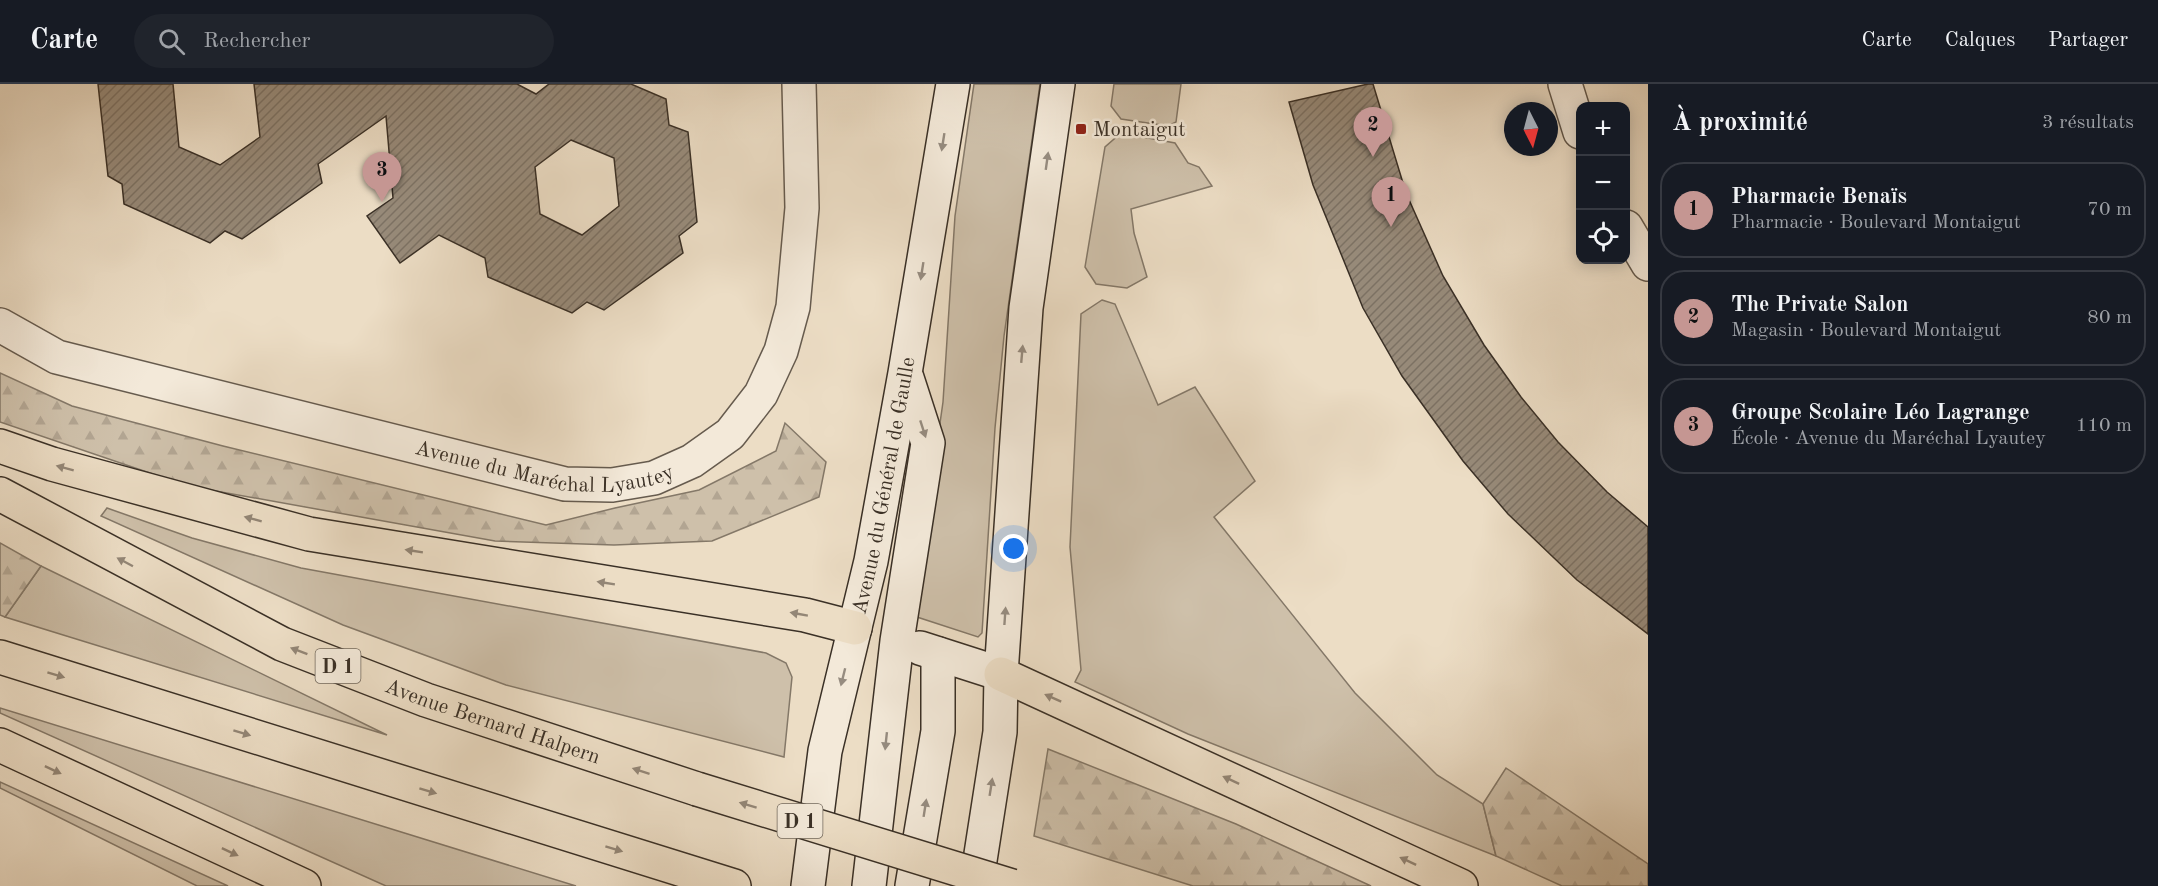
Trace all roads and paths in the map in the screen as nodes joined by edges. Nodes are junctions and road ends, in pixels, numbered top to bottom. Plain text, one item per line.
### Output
1 (799, 84) edge
2 (952, 84) edge
3 (1058, 84) edge
4 (1565, 84) edge
5 (1576, 117) edge
6 (1630, 234) edge
7 (1648, 264) edge
8 (0, 325) edge
9 (905, 373) junction
10 (0, 446) edge
11 (0, 494) edge
12 (855, 628) junction
13 (897, 641) junction
14 (938, 654) junction
15 (0, 657) edge
16 (1001, 674) junction
17 (0, 745) edge
18 (304, 886) edge
19 (734, 886) edge
20 (808, 886) edge
21 (869, 886) edge
22 (912, 886) edge
23 (976, 886) edge
24 (1012, 886) edge
25 (1461, 886) edge

1 - 8 main road, Avenue du Maréchal Lyautey
2 -> 9 main road, Avenue du Général de Gaulle
16 -> 3 main road
4 - 5 main road
6 - 7 main road
9 - 12 main road, Avenue du Général de Gaulle
9 -> 13 main road
12 -> 10 highway
24 -> 11 highway, Avenue Bernard Halpern / D 1, bridge
12 - 13 main road
12 -> 20 main road, Avenue du Général de Gaulle
13 - 14 main road
13 -> 21 main road
14 - 16 main road
22 -> 14 main road
15 -> 19 highway
23 -> 16 main road
25 -> 16 highway
17 -> 18 highway

